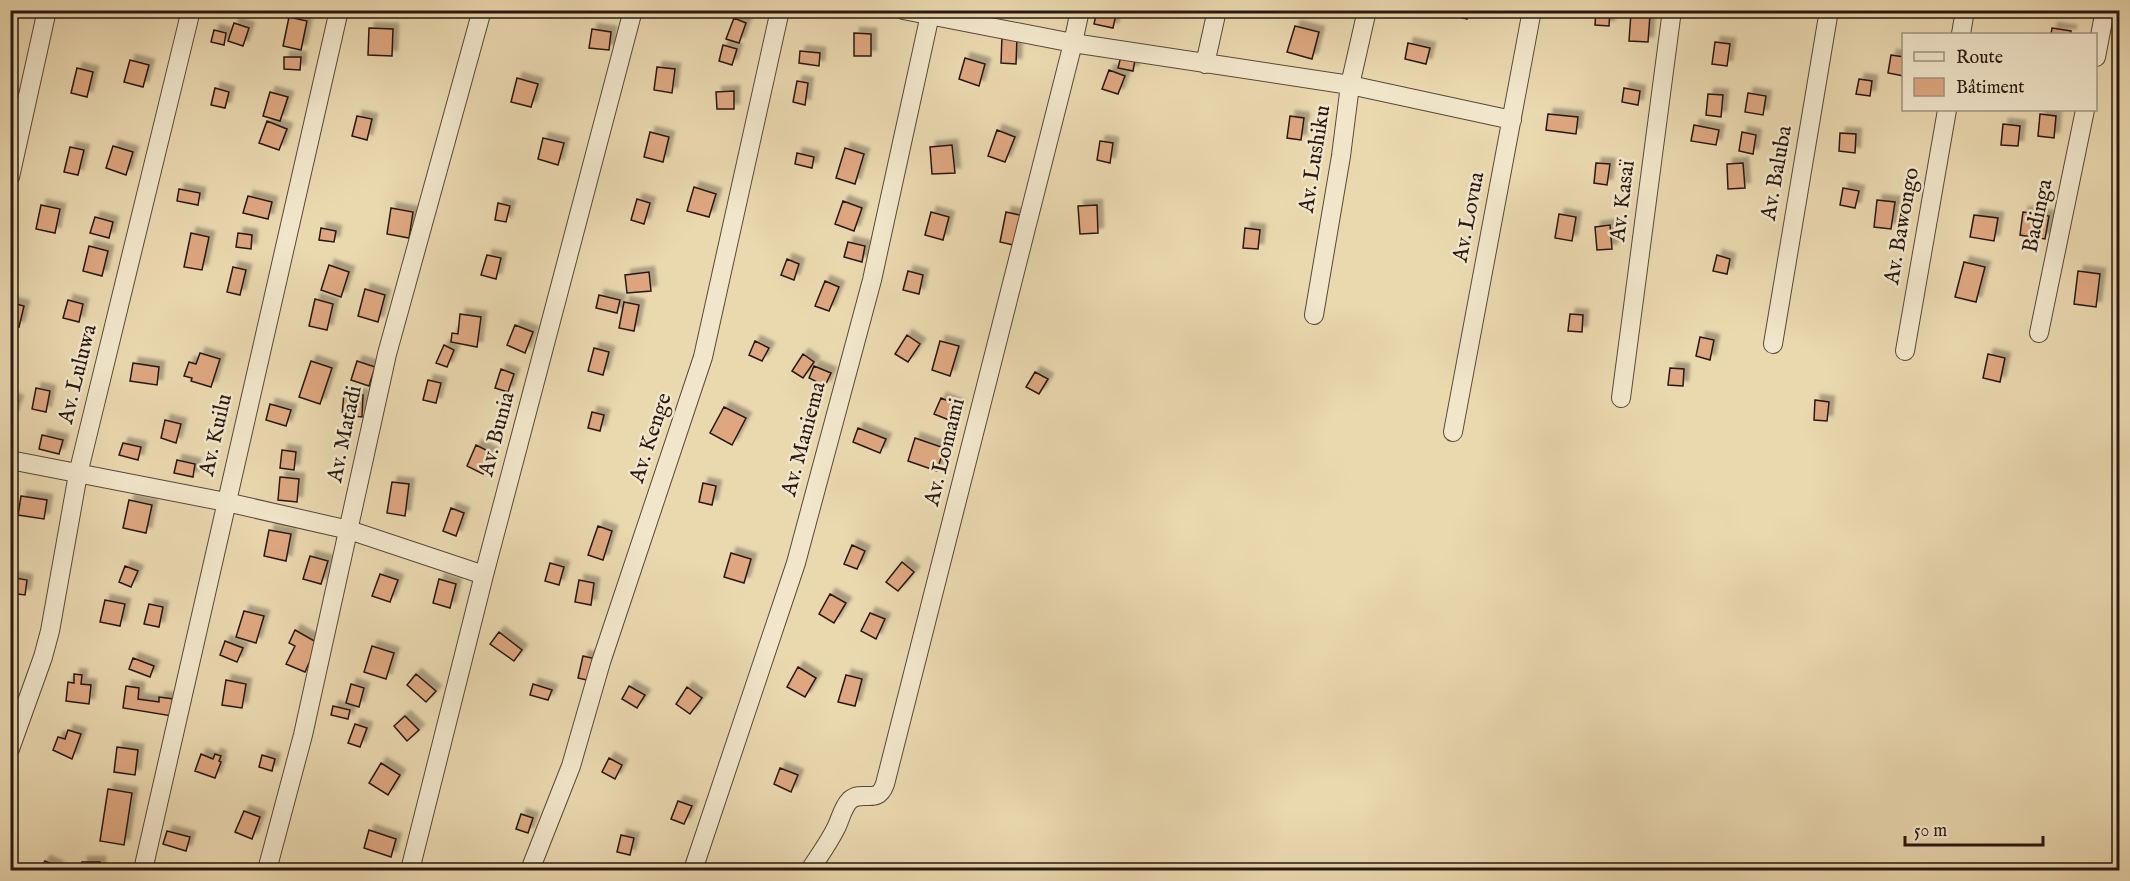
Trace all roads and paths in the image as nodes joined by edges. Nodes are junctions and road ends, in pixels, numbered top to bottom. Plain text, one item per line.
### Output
1 (47, 10) edge
2 (191, 10) edge
3 (339, 10) edge
4 (482, 10) edge
5 (633, 10) edge
6 (780, 10) edge
7 (903, 10) edge
8 (1080, 10) edge
9 (1218, 10) edge
10 (1367, 10) edge
11 (1532, 10) edge
12 (1672, 10) edge
13 (1829, 10) edge
14 (1965, 10) edge
15 (2105, 10) edge
16 (931, 12) edge
17 (1961, 33) edge
18 (1073, 43) junction
19 (2097, 52) edge
20 (1205, 64) junction
21 (1350, 85) junction
22 (1947, 111) edge
23 (2085, 111) edge
24 (1512, 120) junction
25 (10, 177) edge
26 (1314, 315) dead end
27 (2039, 333) dead end
28 (1773, 344) dead end
29 (1905, 351) dead end
30 (1622, 398) dead end
31 (1453, 432) dead end
32 (10, 460) edge
33 (78, 474) junction
34 (226, 502) junction
35 (349, 530) junction
36 (484, 575) junction
37 (10, 749) edge
38 (143, 870) edge
39 (267, 870) edge
40 (410, 870) edge
41 (530, 870) edge
42 (693, 870) edge
43 (810, 870) edge

1 - 25 street
2 - 33 street, Av. Luluwa
3 - 34 street, Av. Kuilu
4 - 35 street, Av. Matadi
5 - 36 street, Av. Bunia
6 - 41 street, Av. Kenge
7 - 16 street
8 - 18 street, Av. Lomami
9 - 20 street
10 - 21 street, Av. Lushiku
11 - 24 street, Av. Lovua
12 - 30 street, Av. Kasaï
13 - 28 street, Av. Baluba
14 - 17 street
15 - 19 street
16 - 18 street
16 - 42 street, Av. Maniema
18 - 20 street
18 - 43 street, Av. Lomami
20 - 21 street
21 - 24 street
21 - 26 street, Av. Lushiku
22 - 29 street, Av. Bawongo
23 - 27 street, Badinga
24 - 31 street, Av. Lovua
32 - 33 street
33 - 34 street
33 - 37 street, Av. Luluwa
34 - 35 street
34 - 38 street, Av. Kuilu
35 - 36 street
35 - 39 street, Av. Matadi
36 - 40 street, Av. Bunia

